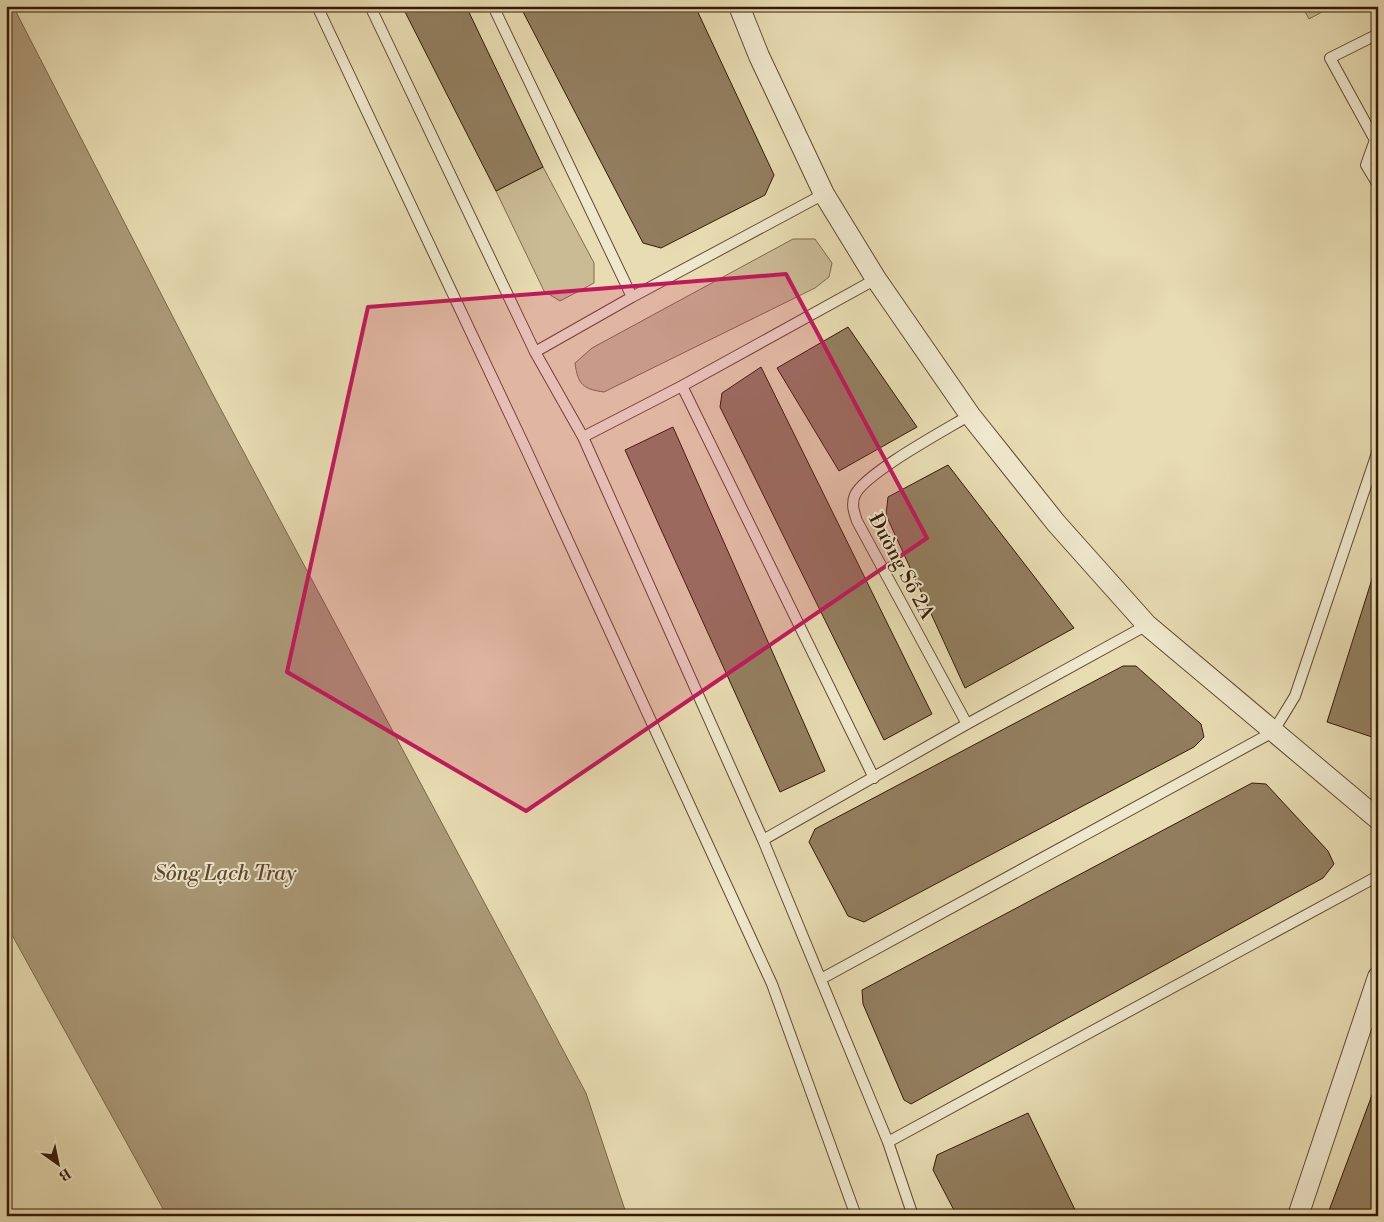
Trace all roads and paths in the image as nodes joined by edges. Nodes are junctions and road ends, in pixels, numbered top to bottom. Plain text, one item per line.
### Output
1 (317, 6) edge
2 (370, 6) edge
3 (492, 6) edge
4 (739, 6) edge
5 (1378, 34) edge
6 (1378, 185) edge
7 (824, 194) junction
8 (876, 279) junction
9 (632, 296) junction
10 (536, 352) junction
11 (682, 386) junction
12 (970, 415) junction
13 (583, 437) junction
14 (1378, 450) edge
15 (1147, 625) junction
16 (967, 724) junction
17 (1273, 732) junction
18 (874, 778) junction
19 (1378, 819) edge
20 (763, 840) junction
21 (1378, 876) edge
22 (1378, 977) edge
23 (821, 978) junction
24 (888, 1142) junction
25 (856, 1216) edge
26 (913, 1216) edge
27 (1298, 1216) edge

1 - 25 lane
2 - 10 lane
3 - 9 lane
4 - 7 street
5 - 6 lane
7 - 8 street
7 - 9 lane
8 - 11 lane
8 - 12 street
9 - 10 lane
10 - 13 lane
11 - 13 lane
11 - 18 lane
12 - 15 street
12 - 16 lane, Đường Số 2A
13 - 20 lane
14 - 17 lane
15 - 16 lane
15 - 17 street
16 - 18 lane
17 - 19 street
17 - 23 lane
18 - 20 lane
20 - 23 lane
21 - 24 lane
22 - 27 street
23 - 24 lane
24 - 26 lane

